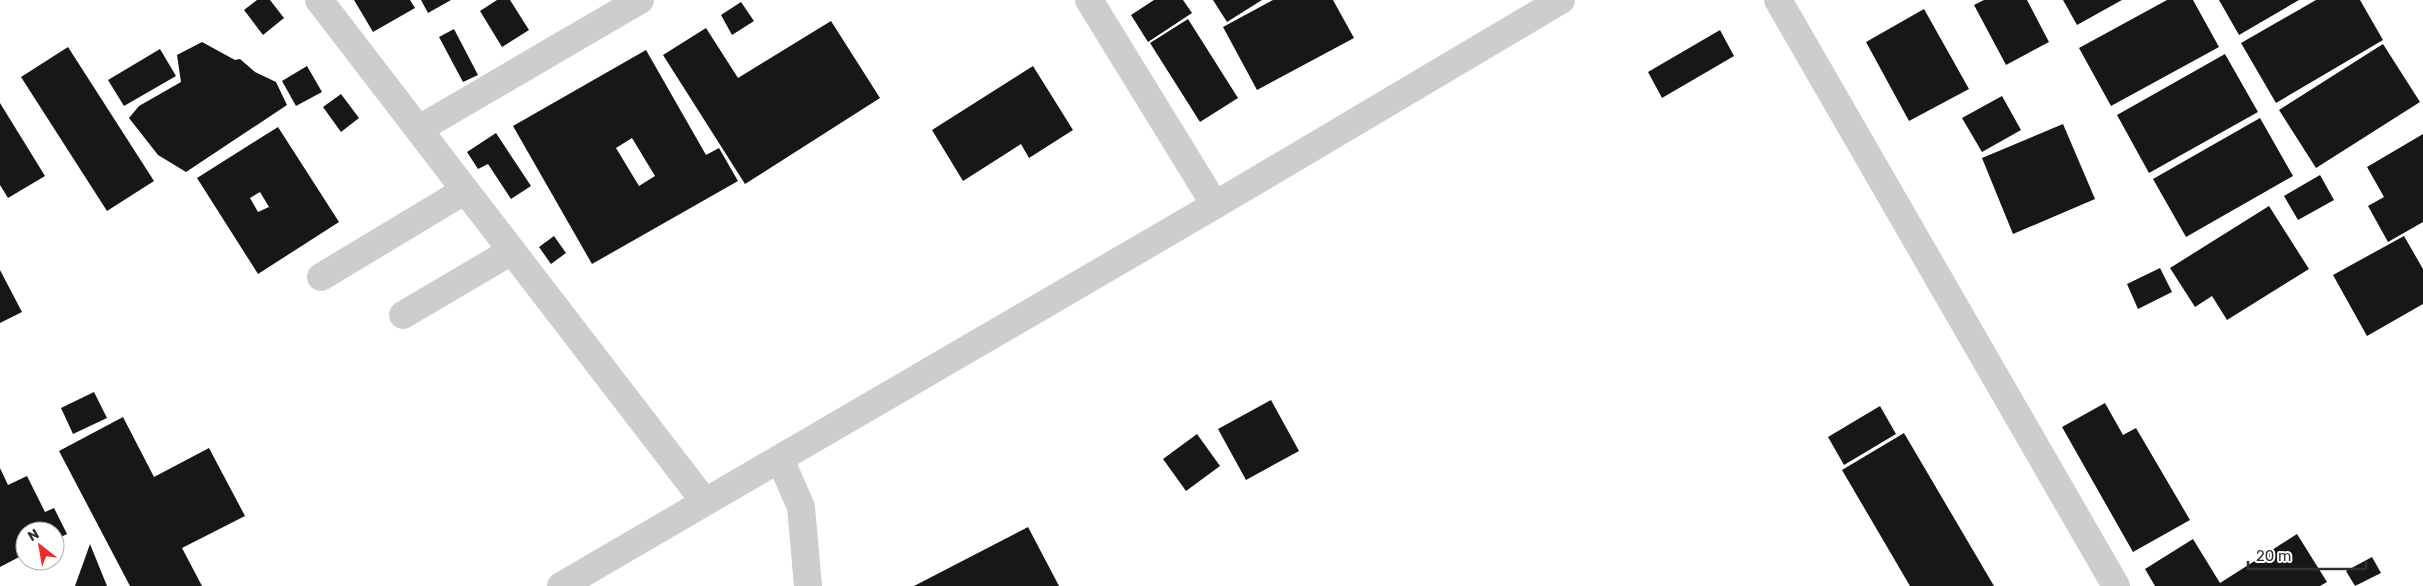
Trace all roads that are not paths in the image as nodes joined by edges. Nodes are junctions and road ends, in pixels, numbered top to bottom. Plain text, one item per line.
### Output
1 (319, 0) edge
2 (640, 0) edge
3 (1089, 0) edge
4 (1561, 0) edge
5 (1778, 0) edge
6 (419, 129) junction
7 (464, 191) junction
8 (1215, 205) junction
9 (510, 252) junction
10 (321, 277) dead end
11 (403, 315) dead end
12 (780, 459) junction
13 (705, 502) junction
14 (561, 586) edge
15 (808, 586) edge
16 (2116, 586) edge

1 - 6 street
2 - 6 street
3 - 8 street
4 - 8 street
5 - 16 street
6 - 7 street
7 - 9 street
7 - 10 street
8 - 12 street
9 - 11 street
9 - 13 street
12 - 13 street
12 - 15 street
13 - 14 street

